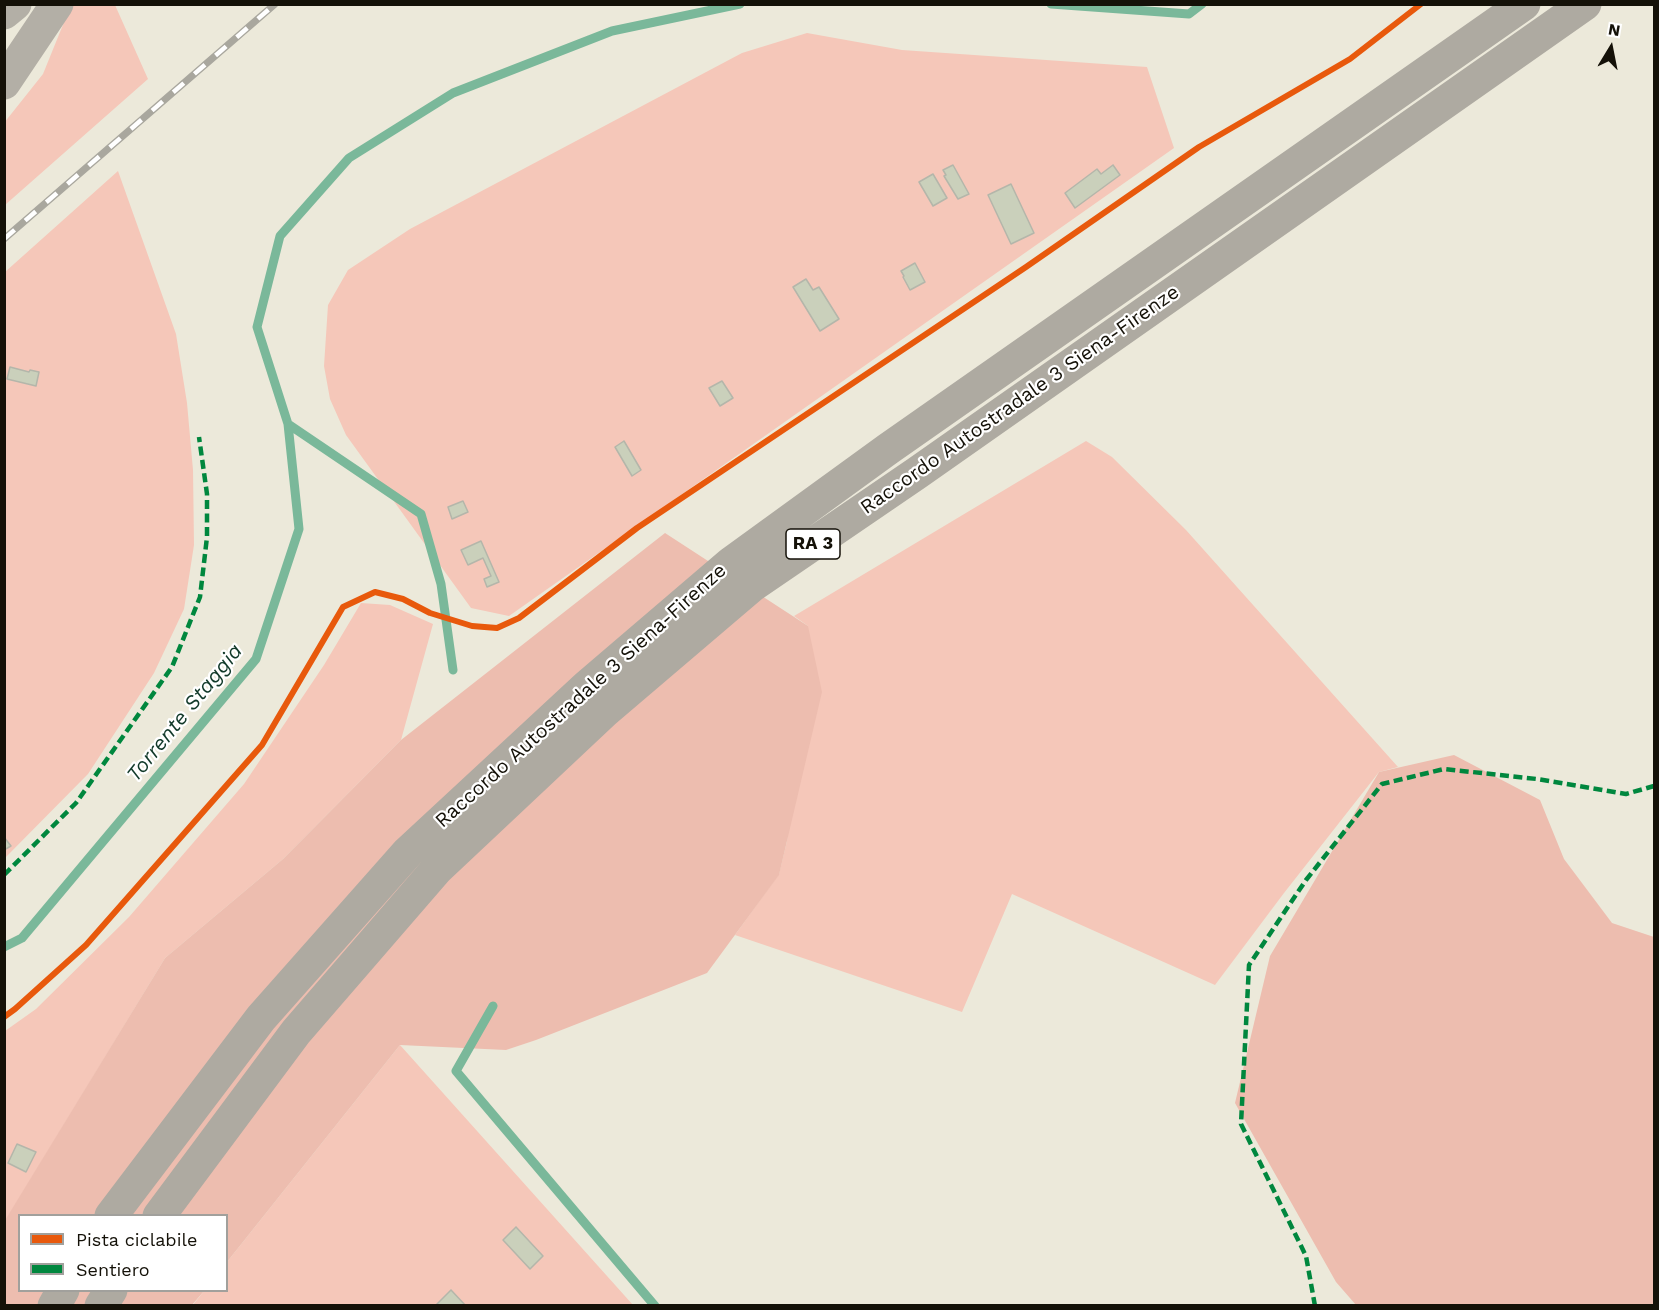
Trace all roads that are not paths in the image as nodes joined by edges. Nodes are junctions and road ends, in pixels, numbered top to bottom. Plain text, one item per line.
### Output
1 (15, 4) edge
2 (57, 4) edge
3 (1524, 4) edge
4 (1585, 4) edge
5 (4, 14) edge
6 (4, 84) edge
7 (112, 1214) edge
8 (160, 1214) edge
9 (62, 1292) edge
10 (110, 1292) edge
11 (54, 1305) edge
12 (101, 1305) edge

1 - 5 main road
2 - 6 main road
3 - 7 highway, Raccordo Autostradale 3 Siena-Firenze / RA 3
4 - 8 highway, Raccordo Autostradale 3 Siena-Firenze / RA 3
9 - 11 highway
10 - 12 highway

